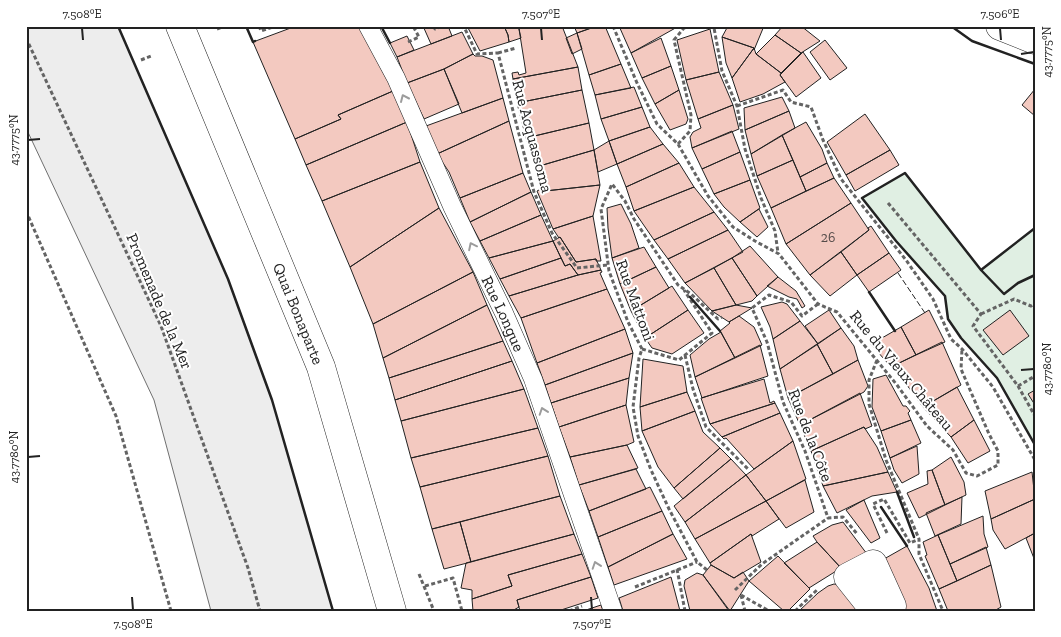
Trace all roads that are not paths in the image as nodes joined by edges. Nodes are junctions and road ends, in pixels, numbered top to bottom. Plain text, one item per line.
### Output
1 (180, 26) edge
2 (368, 26) edge
3 (1000, 26) edge
4 (1035, 40) edge
5 (610, 604) edge
6 (392, 611) edge
7 (875, 611) edge
8 (881, 611) edge

1 - 6 main road, Quai Bonaparte
5 -> 2 lane, Rue Longue
3 - 4 main road
7 - 8 main road

